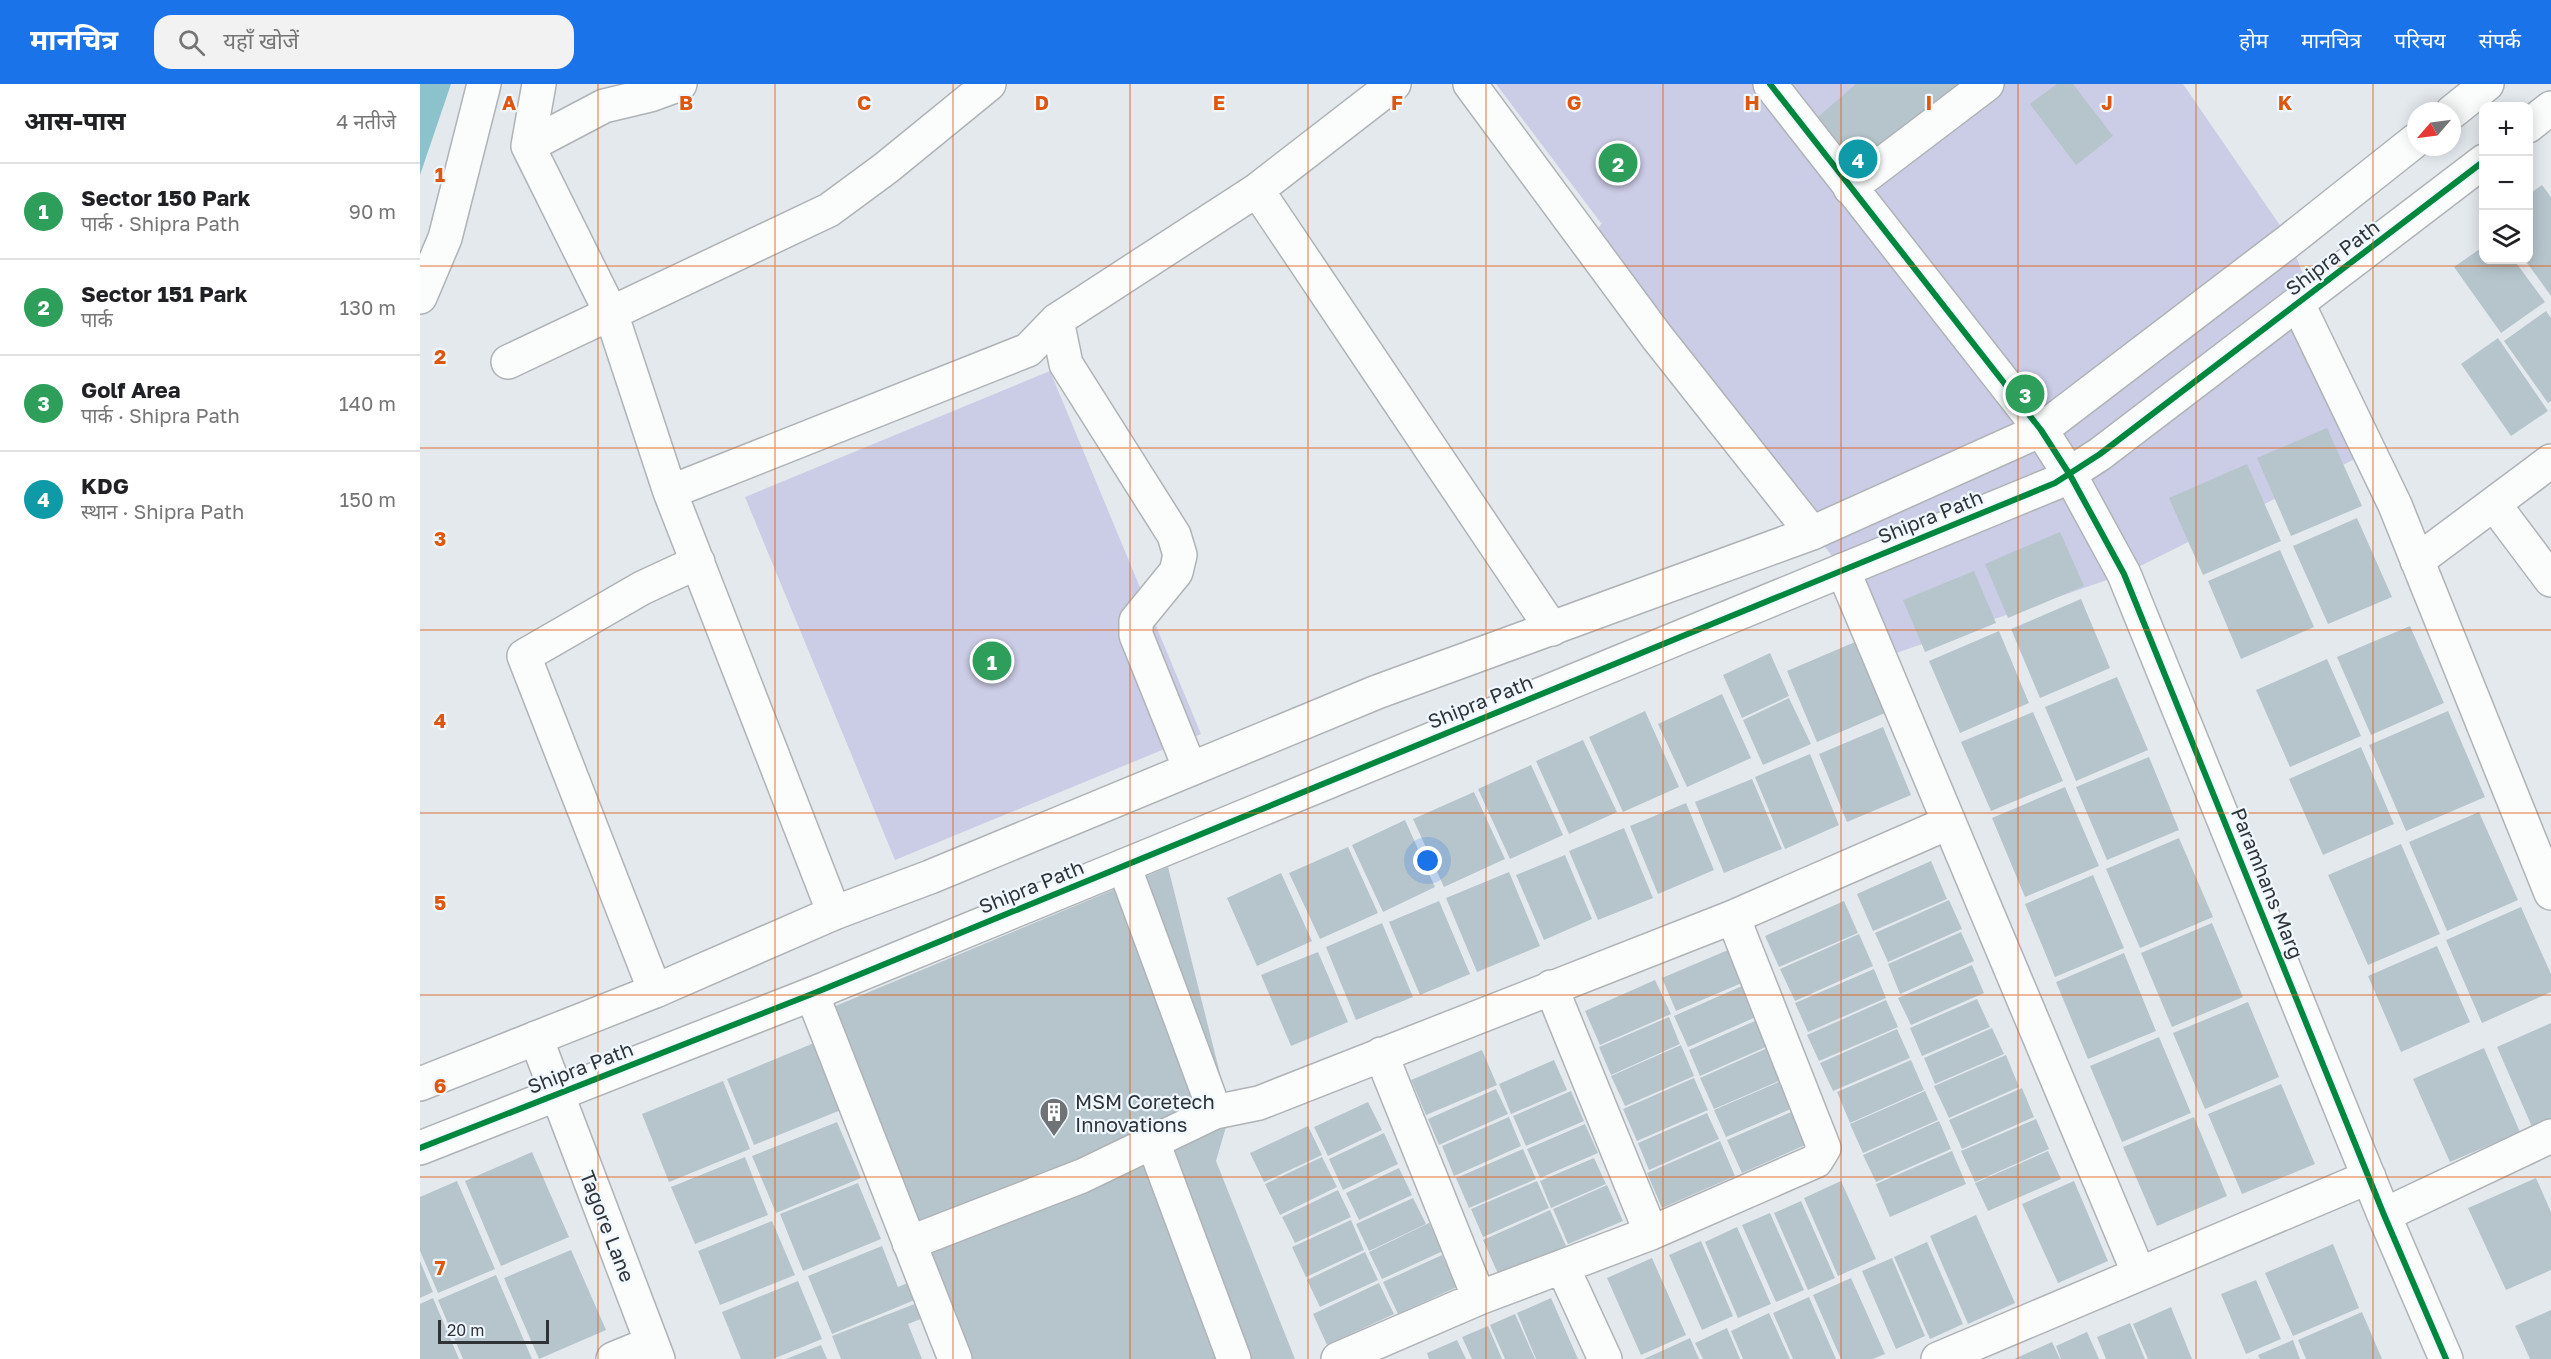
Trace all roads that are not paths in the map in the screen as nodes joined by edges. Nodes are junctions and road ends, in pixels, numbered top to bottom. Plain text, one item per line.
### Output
1 (484, 84) edge
2 (539, 84) edge
3 (680, 84) edge
4 (989, 84) edge
5 (1394, 84) edge
6 (1470, 84) edge
7 (1770, 84) edge
8 (1987, 84) edge
9 (2487, 84) edge
10 (2461, 105) edge
11 (2551, 108) edge
12 (2533, 123) edge
13 (528, 146) junction
14 (2407, 147) edge
15 (2479, 165) edge
16 (1850, 188) junction
17 (1257, 190) junction
18 (420, 297) edge
19 (2298, 304) junction
20 (611, 313) junction
21 (1057, 320) junction
22 (508, 362) dead end
23 (2041, 430) junction
24 (2551, 461) edge
25 (2070, 475) junction
26 (670, 492) junction
27 (2494, 504) junction
28 (1812, 533) junction
29 (2417, 561) junction
30 (698, 562) junction
31 (1843, 570) junction
32 (2551, 580) edge
33 (1552, 629) junction
34 (1190, 770) junction
35 (1948, 824) junction
36 (1124, 866) junction
37 (2551, 893) edge
38 (834, 913) junction
39 (1733, 918) junction
40 (1551, 987) junction
41 (655, 991) junction
42 (812, 994) junction
43 (536, 1038) junction
44 (1381, 1054) junction
45 (420, 1084) edge
46 (557, 1094) junction
47 (1215, 1112) junction
48 (2551, 1136) edge
49 (1153, 1142) junction
50 (420, 1148) edge
51 (2369, 1177) junction
52 (2384, 1215) junction
53 (1651, 1233) junction
54 (909, 1244) junction
55 (1563, 1268) junction
56 (2139, 1274) junction
57 (1479, 1298) junction
58 (655, 1351) edge
59 (613, 1359) edge
60 (955, 1359) edge
61 (1234, 1359) edge
62 (1338, 1359) edge
63 (1605, 1359) edge
64 (1938, 1359) edge
65 (2446, 1359) edge

1 - 18 street
2 - 13 street
3 - 13 street
4 - 20 street
5 - 17 street
6 - 28 street
7 - 16 street, Paramhans Marg
8 - 16 street
9 - 10 street
11 - 12 street
13 - 20 street
14 - 23 street, Shipra Path
15 - 19 street, Shipra Path
16 - 23 street, Paramhans Marg
17 - 21 street
17 - 33 street
19 - 25 street, Shipra Path
19 - 29 street
20 - 22 street
20 - 26 street
21 - 26 street
21 - 34 street
23 - 25 street, Paramhans Marg
23 - 28 street, Shipra Path
24 - 27 street
25 - 31 street, Shipra Path
25 - 51 street, Paramhans Marg
26 - 30 street
27 - 29 street
27 - 32 street
28 - 33 street, Shipra Path
29 - 37 street
30 - 38 street
30 - 41 street
31 - 35 street
31 - 36 street, Shipra Path
33 - 34 street, Shipra Path
34 - 38 street, Shipra Path
35 - 39 street
35 - 56 street
36 - 42 street, Shipra Path
36 - 47 street
38 - 41 street, Shipra Path
39 - 40 street
39 - 53 street
40 - 44 street
40 - 53 street
41 - 43 street, Shipra Path
42 - 46 street, Shipra Path
42 - 54 street
43 - 45 street, Shipra Path
43 - 46 street, Tagore Lane
44 - 47 street
44 - 57 street
46 - 50 street, Shipra Path
46 - 58 street, Tagore Lane
47 - 49 street
48 - 52 street
49 - 54 street
49 - 61 street
51 - 52 street, Paramhans Marg
51 - 56 street
52 - 65 street, Paramhans Marg
53 - 55 street
54 - 60 street
55 - 57 street
55 - 63 street
56 - 64 street
57 - 62 street
58 - 59 street

